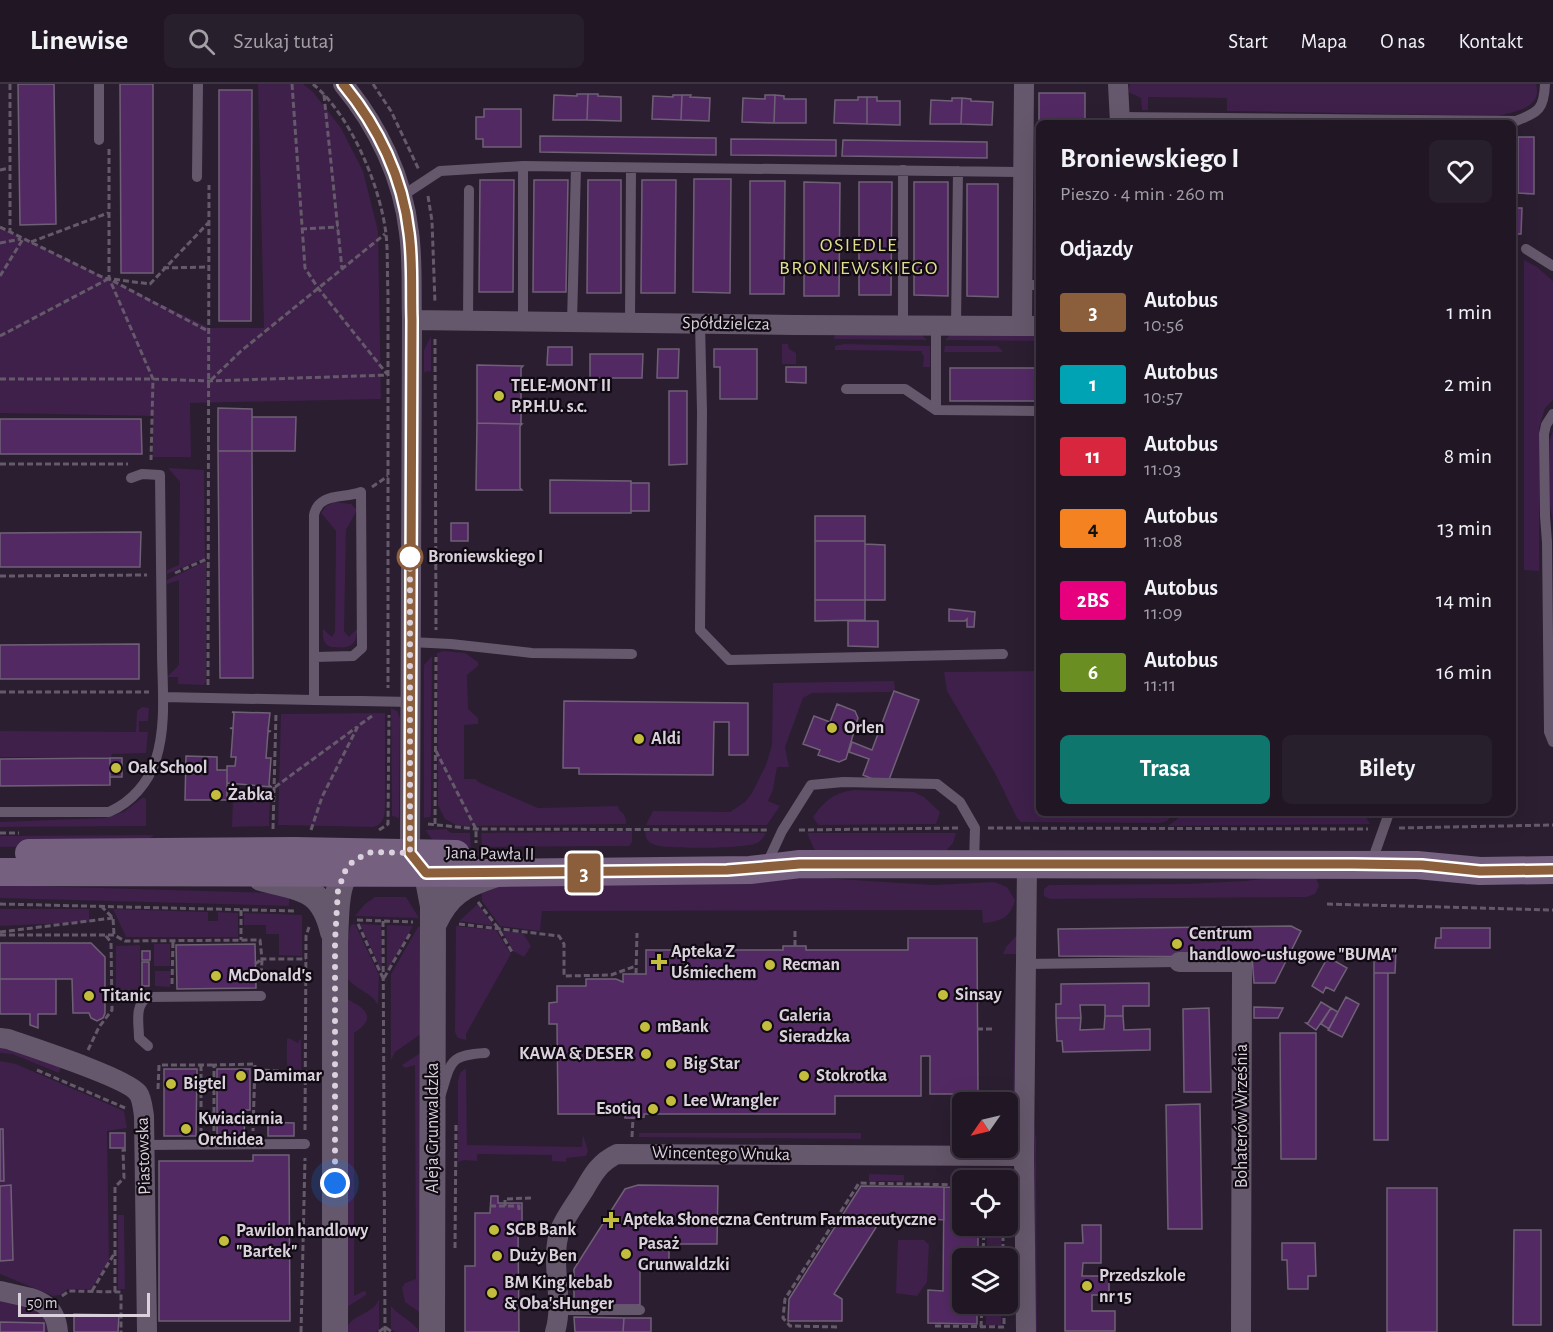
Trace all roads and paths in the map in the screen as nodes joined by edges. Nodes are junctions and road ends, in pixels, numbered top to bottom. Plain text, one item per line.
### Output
1 (10, 84) edge
2 (99, 84) edge
3 (198, 84) edge
4 (292, 84) edge
5 (343, 84) edge
6 (1024, 84) edge
7 (1118, 84) edge
8 (1545, 84) edge
9 (324, 93) dead end
10 (1120, 120) edge
11 (1516, 121) edge
12 (104, 141) joint
13 (523, 166) junction
14 (576, 167) junction
15 (10, 168) junction
16 (631, 168) junction
17 (0, 170) edge
18 (903, 170) junction
19 (958, 171) junction
20 (1022, 172) junction
21 (203, 177) joint
22 (469, 190) dead end
23 (402, 196) junction
24 (108, 213) junction
25 (209, 222) junction
26 (338, 226) junction
27 (0, 227) edge
28 (301, 229) junction
29 (10, 232) junction
30 (386, 233) dead end
31 (23, 239) junction
32 (30, 242) junction
33 (0, 243) edge
34 (1526, 249) dead end
35 (1553, 266) edge
36 (208, 267) junction
37 (163, 268) junction
38 (342, 269) junction
39 (0, 276) edge
40 (109, 278) junction
41 (1030, 285) edge
42 (318, 288) junction
43 (412, 320) junction
44 (468, 321) junction
45 (523, 321) junction
46 (572, 322) junction
47 (630, 322) junction
48 (700, 323) junction
49 (936, 325) junction
50 (956, 325) junction
51 (1031, 325) edge
52 (903, 326) junction
53 (209, 331) junction
54 (0, 336) edge
55 (435, 338) dead end
56 (0, 378) edge
57 (153, 379) junction
58 (209, 381) junction
59 (846, 389) dead end
60 (936, 410) junction
61 (1036, 411) edge
62 (1553, 414) edge
63 (0, 464) edge
64 (151, 469) junction
65 (388, 476) dead end
66 (131, 478) dead end
67 (362, 492) junction
68 (209, 558) junction
69 (0, 576) edge
70 (156, 578) junction
71 (410, 642) junction
72 (436, 643) junction
73 (632, 654) dead end
74 (1003, 654) dead end
75 (315, 657) junction
76 (151, 684) dead end
77 (208, 687) dead end
78 (378, 688) dead end
79 (388, 688) dead end
80 (0, 692) edge
81 (151, 692) junction
82 (163, 697) junction
83 (314, 700) junction
84 (151, 702) dead end
85 (410, 702) junction
86 (276, 710) dead end
87 (366, 712) dead end
88 (358, 726) junction
89 (1553, 742) edge
90 (435, 749) junction
91 (274, 788) junction
92 (0, 812) edge
93 (1388, 816) edge
94 (1553, 825) edge
95 (975, 828) junction
96 (1382, 829) junction
97 (476, 830) junction
98 (273, 831) dead end
99 (310, 831) dead end
100 (782, 831) junction
101 (476, 847) dead end
102 (372, 852) junction
103 (0, 853) edge
104 (1553, 856) edge
105 (770, 859) junction
106 (418, 863) junction
107 (800, 864) junction
108 (974, 864) junction
109 (1371, 864) junction
110 (1422, 865) junction
111 (1553, 870) edge
112 (0, 872) edge
113 (244, 873) junction
114 (497, 873) junction
115 (344, 874) junction
116 (1027, 876) junction
117 (477, 901) dead end
118 (0, 904) edge
119 (1327, 904) dead end
120 (101, 906) junction
121 (241, 910) junction
122 (1553, 910) edge
123 (304, 912) dead end
124 (113, 918) junction
125 (313, 919) dead end
126 (383, 921) junction
127 (443, 923) junction
128 (498, 928) junction
129 (795, 931) dead end
130 (637, 933) dead end
131 (0, 934) edge
132 (105, 935) junction
133 (114, 935) junction
134 (241, 940) junction
135 (174, 941) junction
136 (335, 941) junction
137 (795, 946) dead end
138 (512, 952) dead end
139 (261, 958) junction
140 (306, 959) junction
141 (1179, 962) joint
142 (255, 964) dead end
143 (1025, 964) junction
144 (636, 966) junction
145 (636, 974) dead end
146 (384, 980) junction
147 (261, 996) joint
148 (172, 997) junction
149 (977, 1029) dead end
150 (992, 1029) dead end
151 (0, 1038) edge
152 (148, 1046) dead end
153 (485, 1053) dead end
154 (77, 1063) junction
155 (201, 1065) junction
156 (214, 1065) junction
157 (255, 1070) junction
158 (282, 1071) dead end
159 (55, 1078) dead end
160 (157, 1100) dead end
161 (128, 1115) dead end
162 (433, 1120) junction
163 (214, 1144) junction
164 (253, 1144) junction
165 (305, 1144) junction
166 (201, 1145) junction
167 (137, 1147) junction
168 (1024, 1156) junction
169 (952, 1185) edge
170 (531, 1198) dead end
171 (490, 1206) dead end
172 (505, 1206) junction
173 (519, 1210) dead end
174 (115, 1253) junction
175 (0, 1291) edge
176 (92, 1292) junction
177 (115, 1292) junction
178 (57, 1300) dead end
179 (558, 1310) junction
180 (640, 1310) dead end
181 (982, 1314) edge
182 (1004, 1314) edge
183 (935, 1326) dead end
184 (837, 1327) dead end
185 (981, 1327) junction
186 (386, 1330) edge
187 (58, 1332) edge
188 (121, 1332) edge
189 (147, 1332) edge
190 (301, 1332) edge
191 (335, 1332) edge
192 (379, 1332) edge
193 (392, 1332) edge
194 (432, 1332) edge
195 (555, 1332) edge
196 (1026, 1332) edge
197 (1241, 1332) edge

1 - 15 path
2 - 12 lane
3 - 21 lane
4 - 28 path
5 - 23 street
6 - 20 street
7 - 10 street
8 - 11 lane
9 - 26 path
12 - 24 path
13 - 14 lane
13 - 23 lane
13 - 45 lane
14 - 16 lane
14 - 46 lane
15 - 17 path
15 - 29 path
16 - 18 lane
16 - 47 lane
18 - 19 lane
18 - 52 lane
19 - 20 lane
19 - 50 lane
20 - 41 street
21 - 25 path
22 - 44 lane
23 - 43 street
24 - 32 path
24 - 40 path
25 - 36 path
25 - 37 path
26 - 28 path
26 - 38 path
27 - 29 path
28 - 42 path
29 - 31 path
30 - 38 path
31 - 32 path
31 - 33 path
31 - 39 path
32 - 40 path
34 - 35 lane
36 - 37 path
36 - 53 path
37 - 40 path
38 - 42 path
40 - 53 path
40 - 54 path
40 - 57 path
41 - 51 street
42 - 58 path
42 - 58 path
43 - 44 street, Spółdzielcza
43 - 71 street
44 - 45 street, Spółdzielcza
45 - 46 street, Spółdzielcza
46 - 47 street, Spółdzielcza
47 - 48 street, Spółdzielcza
48 - 52 street, Spółdzielcza
48 - 74 lane
49 - 50 street, Spółdzielcza
49 - 52 street, Spółdzielcza
49 - 60 lane
50 - 51 street, Spółdzielcza
53 - 58 path
55 - 72 path
56 - 57 path
57 - 58 path
57 - 64 path
58 - 68 path
59 - 60 lane
60 - 61 lane
62 - 89 lane
63 - 64 path
64 - 66 lane
64 - 70 lane
65 - 67 path
67 - 75 lane
67 - 75 lane
68 - 70 path
68 - 77 path
69 - 70 path
70 - 82 lane
71 - 72 lane
71 - 85 street
72 - 73 lane
72 - 90 path
75 - 83 lane
76 - 81 path
78 - 79 path
80 - 81 path
81 - 84 path
82 - 83 lane
82 - 92 lane
83 - 85 lane
85 - 106 street
86 - 91 path
87 - 88 path
88 - 91 path
88 - 99 path
90 - 97 path
90 - 97 path
91 - 98 path
93 - 96 lane
94 - 96 path
95 - 96 path
95 - 100 path
95 - 100 lane
95 - 108 lane
96 - 109 lane
97 - 100 path
97 - 101 path
100 - 105 lane
102 - 103 main road, Jana Pawła II
102 - 106 main road, Jana Pawła II
102 - 115 street
104 - 110 main road, Jana Pawła II
105 - 106 main road, Jana Pawła II
105 - 107 main road, Jana Pawła II
106 - 114 main road, Jana Pawła II
106 - 115 main road, Jana Pawła II
106 - 127 street, Aleja Grunwaldzka
107 - 108 main road, Jana Pawła II
107 - 114 main road, Jana Pawła II
108 - 116 main road, Jana Pawła II
109 - 110 main road, Jana Pawła II
109 - 116 main road, Jana Pawła II
110 - 111 main road, Jana Pawła II
112 - 113 main road, Jana Pawła II
113 - 115 main road, Jana Pawła II
113 - 136 street
114 - 127 street
115 - 136 street
116 - 143 street
117 - 128 path
118 - 120 path
119 - 122 path
120 - 121 path
120 - 124 path
121 - 123 path
121 - 134 path
124 - 131 path
124 - 133 path
125 - 140 path
126 - 146 path
126 - 146 path
126 - 146 path
127 - 128 path
127 - 162 street, Aleja Grunwaldzka
128 - 138 path
128 - 144 path
129 - 137 path
130 - 144 path
131 - 132 path
132 - 133 path
132 - 154 path
133 - 135 path
134 - 135 path
134 - 139 path
135 - 148 path
136 - 191 street
139 - 140 path
139 - 142 path
139 - 147 path
140 - 165 path
141 - 143 lane
141 - 197 street, Bohaterów Września
143 - 168 street
144 - 145 path
146 - 186 path
147 - 148 lane
148 - 152 lane
149 - 150 path
151 - 154 street, Piastowska
153 - 162 lane
154 - 167 street, Piastowska
155 - 156 path
155 - 160 path
155 - 166 path
156 - 157 path
156 - 163 path
157 - 158 path
157 - 164 path
159 - 161 path
162 - 194 street, Aleja Grunwaldzka
163 - 164 lane
163 - 166 lane
164 - 165 lane
165 - 190 path
166 - 167 lane
167 - 174 path
167 - 189 street, Piastowska
168 - 179 street, Wincentego Wnuka
168 - 196 street
169 - 184 path
170 - 172 path
171 - 172 path
172 - 173 path
174 - 176 path
174 - 177 path
175 - 187 street
176 - 177 path
176 - 178 path
177 - 188 path
179 - 180 lane
179 - 195 street, Wincentego Wnuka
181 - 185 path
182 - 185 path
183 - 185 path
186 - 192 path
186 - 193 path

